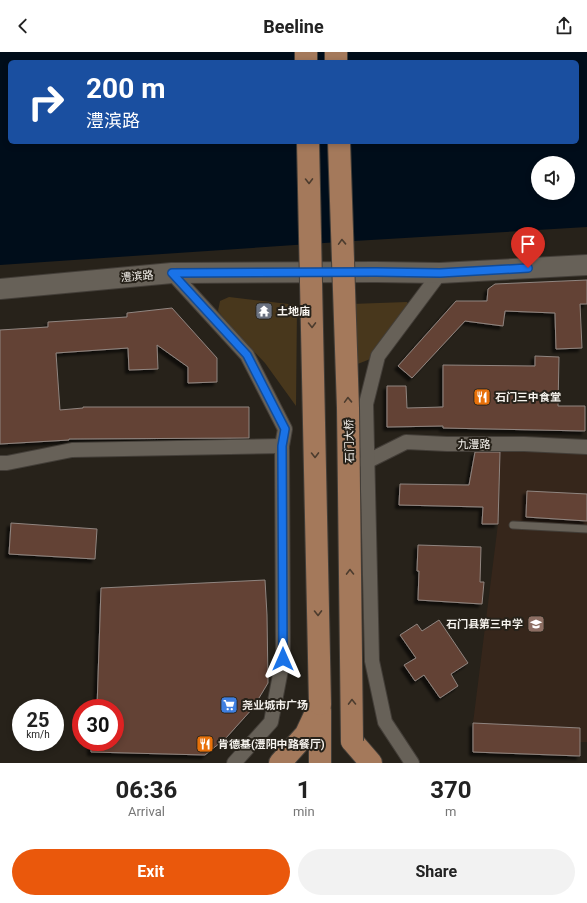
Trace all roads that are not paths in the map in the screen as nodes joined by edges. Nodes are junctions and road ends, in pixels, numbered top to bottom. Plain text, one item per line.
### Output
1 (308, 144) edge
2 (339, 144) edge
3 (587, 265) edge
4 (172, 273) junction
5 (440, 273) junction
6 (0, 289) edge
7 (282, 446) junction
8 (587, 447) edge
9 (0, 462) edge
10 (366, 462) junction
11 (513, 525) dead end
12 (587, 529) edge
13 (320, 704) junction
14 (352, 741) junction
15 (234, 763) edge
16 (280, 763) edge
17 (320, 763) edge
18 (351, 763) edge
19 (372, 763) edge
20 (412, 763) edge

1 -> 13 main road, bridge
14 -> 2 main road, 石门大桥, bridge
3 - 5 street, 澧滨路
4 - 5 street, 澧滨路
4 - 6 street, 澧滨路
4 - 7 street
5 - 10 street
7 - 9 street
7 - 15 street
8 - 10 street, 九澧路
10 - 20 street
11 - 12 lane
13 - 16 main road
13 - 17 main road
14 - 18 main road, 石门大桥
14 - 19 main road

